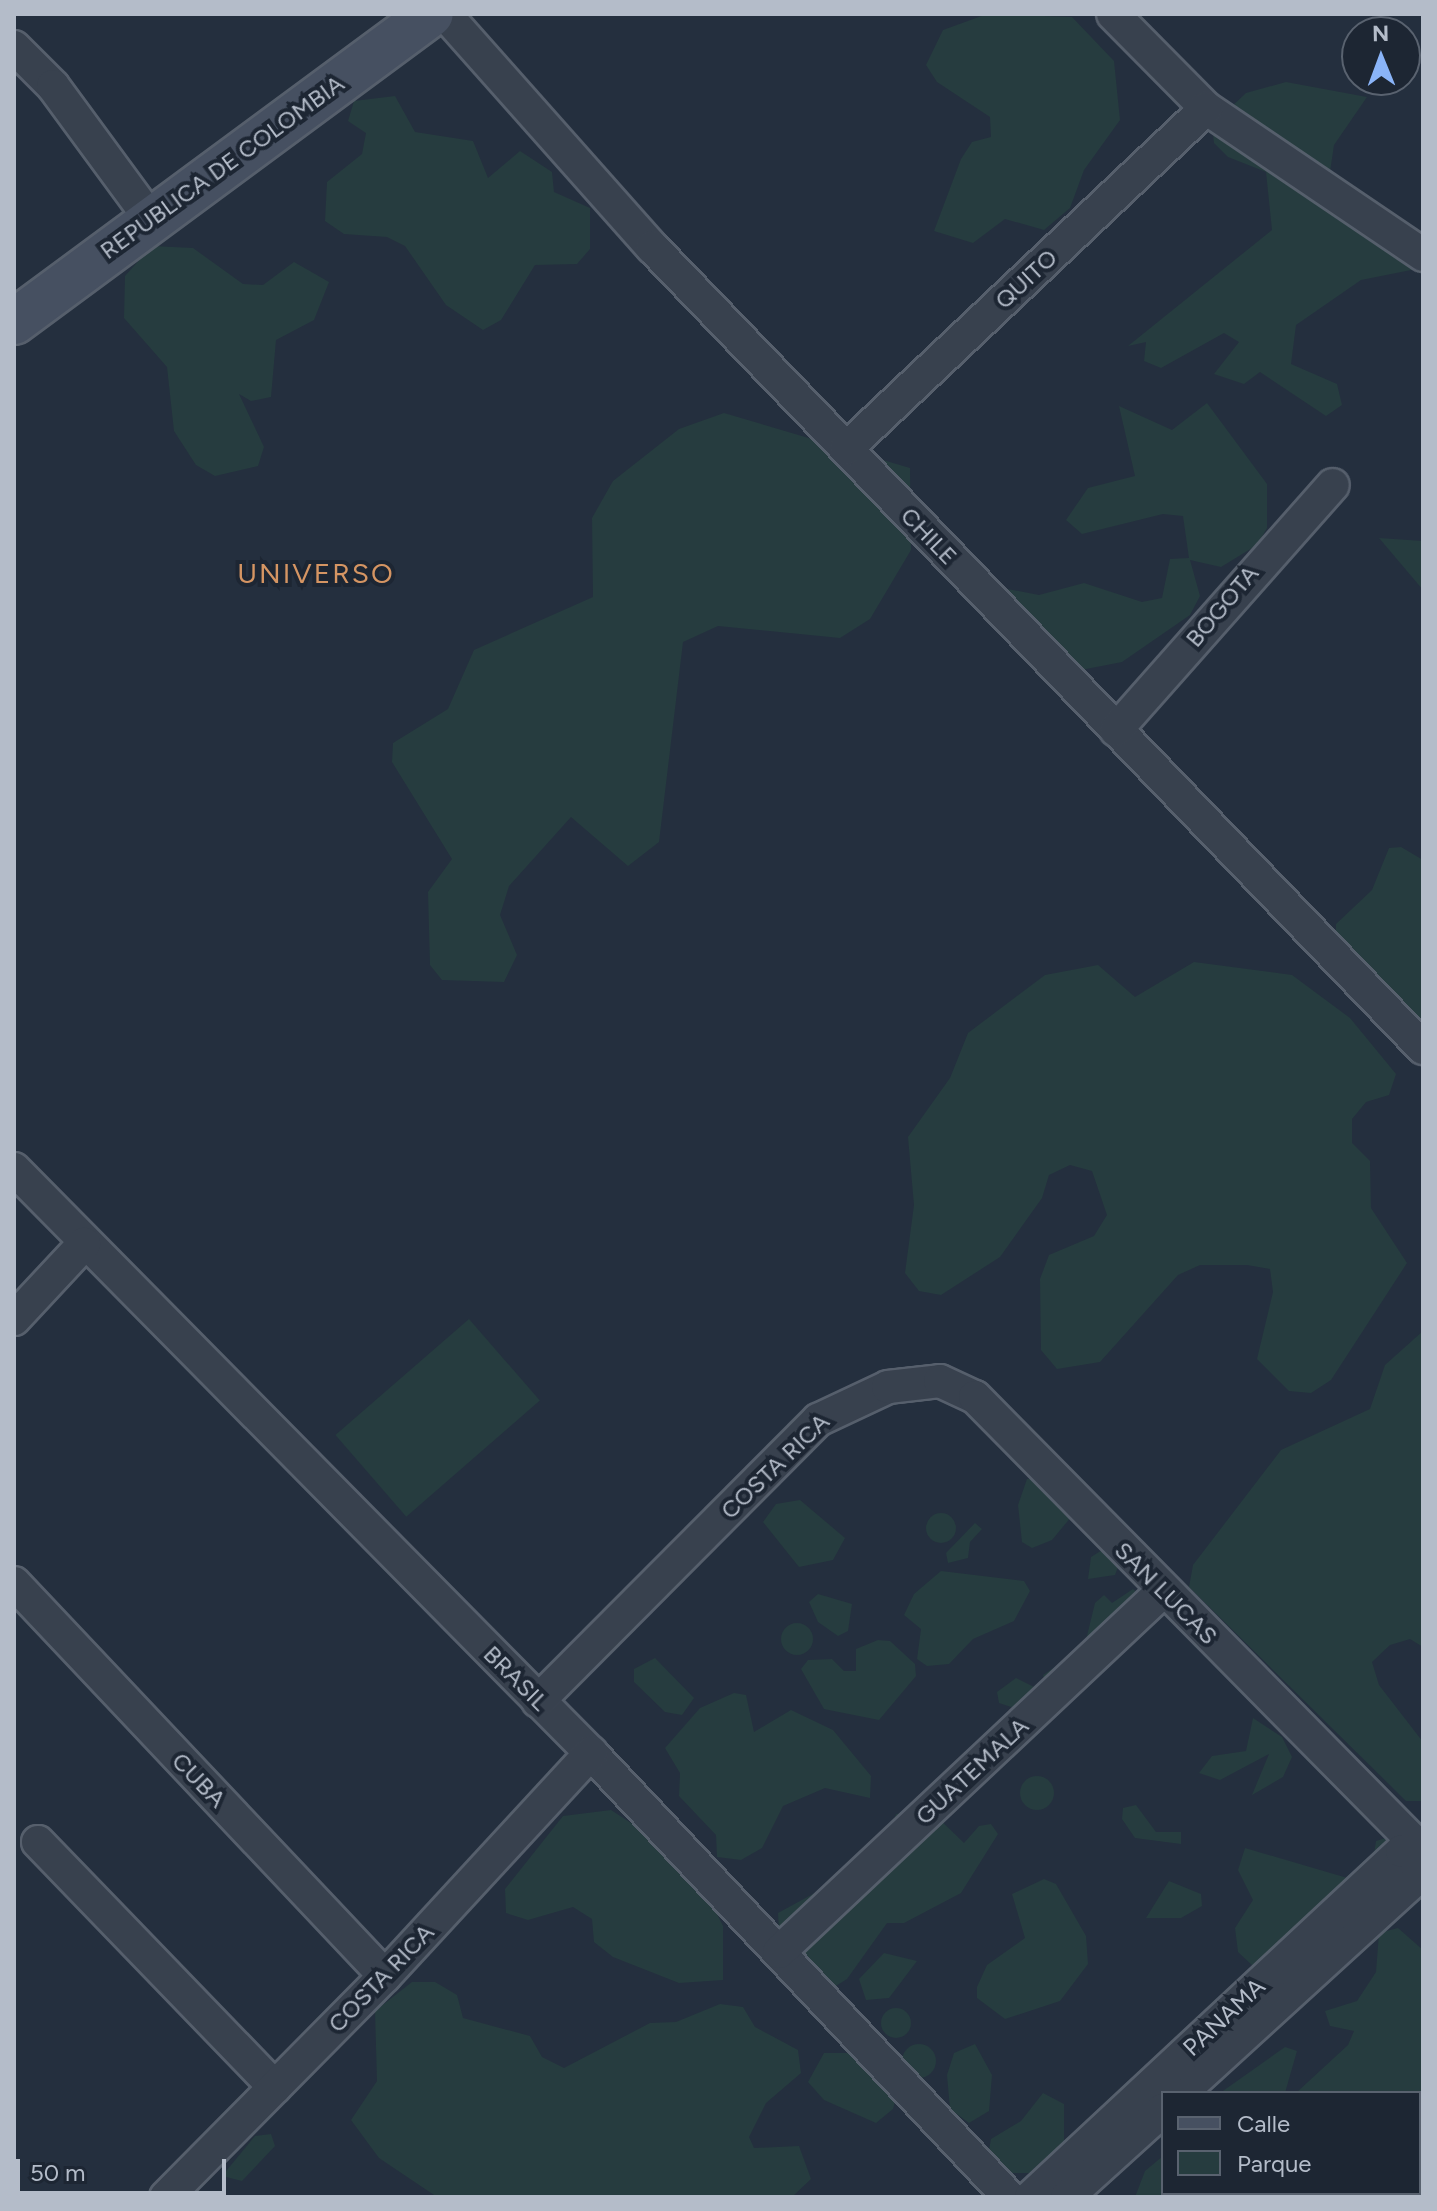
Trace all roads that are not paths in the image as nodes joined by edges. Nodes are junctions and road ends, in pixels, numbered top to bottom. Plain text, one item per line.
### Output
1 (431, 14) edge
2 (445, 14) edge
3 (1113, 14) edge
4 (14, 47) edge
5 (1206, 108) junction
6 (150, 218) junction
7 (1423, 255) edge
8 (14, 322) edge
9 (846, 449) junction
10 (1333, 485) dead end
11 (1116, 730) junction
12 (1423, 1048) edge
13 (14, 1169) edge
14 (84, 1244) junction
15 (14, 1319) edge
16 (888, 1387) joint
17 (14, 1583) edge
18 (1164, 1590) junction
19 (538, 1701) junction
20 (591, 1753) junction
21 (38, 1842) dead end
22 (1423, 1851) edge
23 (1423, 1872) edge
24 (779, 1952) junction
25 (385, 1976) junction
26 (275, 2087) junction
27 (1183, 2091) edge
28 (1161, 2112) edge
29 (178, 2193) edge
30 (1009, 2197) edge
31 (1031, 2197) edge
32 (1067, 2197) edge

1 - 6 street, REPUBLICA DE COLOMBIA
2 - 9 street, CHILE
3 - 5 street
4 - 6 street
5 - 7 street
5 - 9 street, QUITO
6 - 8 street, REPUBLICA DE COLOMBIA
9 - 11 street, CHILE
10 - 11 street, BOGOTA
11 - 12 street, CHILE
13 - 14 street, BRASIL
14 - 15 street
14 - 19 street, BRASIL
16 - 18 street, SAN LUCAS
16 - 19 street, COSTA RICA
17 - 25 street, CUBA
18 - 22 street, SAN LUCAS
18 - 24 street, GUATEMALA
19 - 20 street, BRASIL
20 - 24 street, BRASIL
20 - 25 street, COSTA RICA
21 - 26 street
22 - 31 street, PANAMA
23 - 27 street, PANAMA
24 - 30 street, BRASIL
25 - 26 street, COSTA RICA
26 - 29 street, COSTA RICA
28 - 32 street

